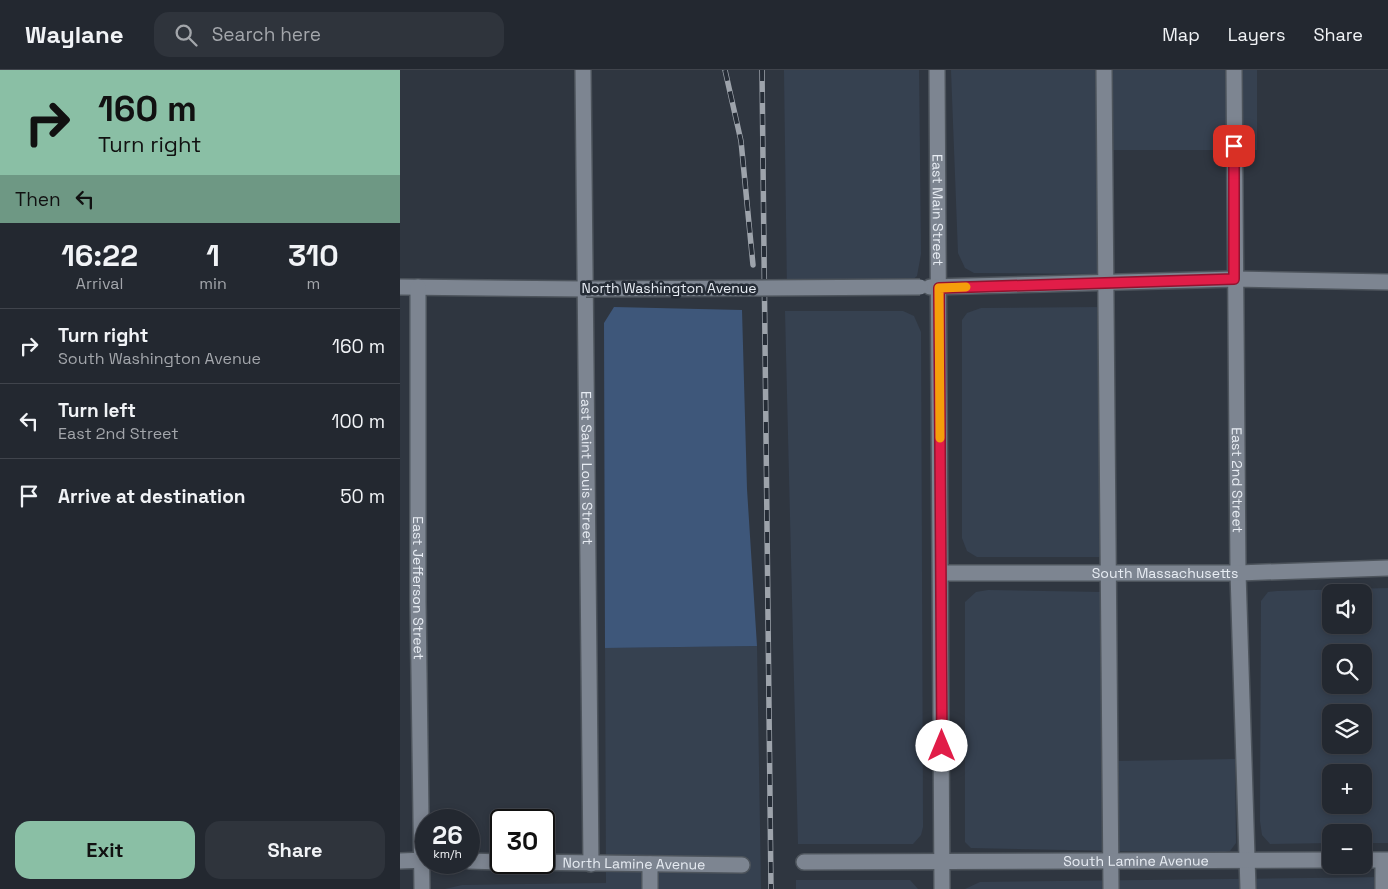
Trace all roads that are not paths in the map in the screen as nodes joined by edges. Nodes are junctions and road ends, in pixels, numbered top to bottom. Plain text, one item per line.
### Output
1 (583, 70) edge
2 (937, 70) edge
3 (1104, 70) edge
4 (1234, 70) edge
5 (1234, 279) junction
6 (1388, 282) edge
7 (1106, 283) junction
8 (400, 287) edge
9 (418, 287) junction
10 (939, 288) junction
11 (586, 289) junction
12 (1388, 568) edge
13 (1107, 572) junction
14 (940, 573) junction
15 (1238, 573) junction
16 (423, 809) edge
17 (415, 860) edge
18 (1248, 860) junction
19 (1322, 860) edge
20 (1372, 860) edge
21 (1386, 860) edge
22 (400, 861) edge
23 (942, 861) junction
24 (1111, 861) junction
25 (804, 862) dead end
26 (555, 863) edge
27 (591, 864) junction
28 (650, 864) junction
29 (742, 865) dead end
30 (423, 874) edge
31 (422, 889) edge
32 (650, 889) edge
33 (942, 889) edge
34 (1111, 889) edge
35 (1248, 889) edge
36 (1383, 889) edge

1 - 11 street, East Saint Louis Street
2 - 10 street, East Main Street
3 - 7 street
4 - 5 street, East 2nd Street
5 - 6 street, North Washington Avenue
5 - 7 street, North Washington Avenue
5 - 15 street, East 2nd Street
7 - 10 street, North Washington Avenue
7 - 13 street
8 - 9 street, North Washington Avenue
9 - 11 street, North Washington Avenue
9 - 16 street, East Jefferson Street
10 - 11 street, North Washington Avenue, bridge
10 - 14 street, East Main Street
11 - 27 street, East Saint Louis Street
12 - 15 street, South Massachusetts
13 - 14 street, South Massachusetts
13 - 15 street, South Massachusetts
13 - 24 street
14 - 23 street, East Main Street
15 - 18 street, East 2nd Street
17 - 22 street
18 - 19 street, South Lamine Avenue
18 - 24 street, South Lamine Avenue
18 - 35 street, East 2nd Street
20 - 21 street
21 - 36 street
23 - 24 street, South Lamine Avenue
23 - 25 street
23 - 33 street, East Main Street
24 - 34 street
26 - 27 street, North Lamine Avenue
27 - 28 street, North Lamine Avenue
28 - 29 street, North Lamine Avenue
28 - 32 street
30 - 31 street, East Jefferson Street

